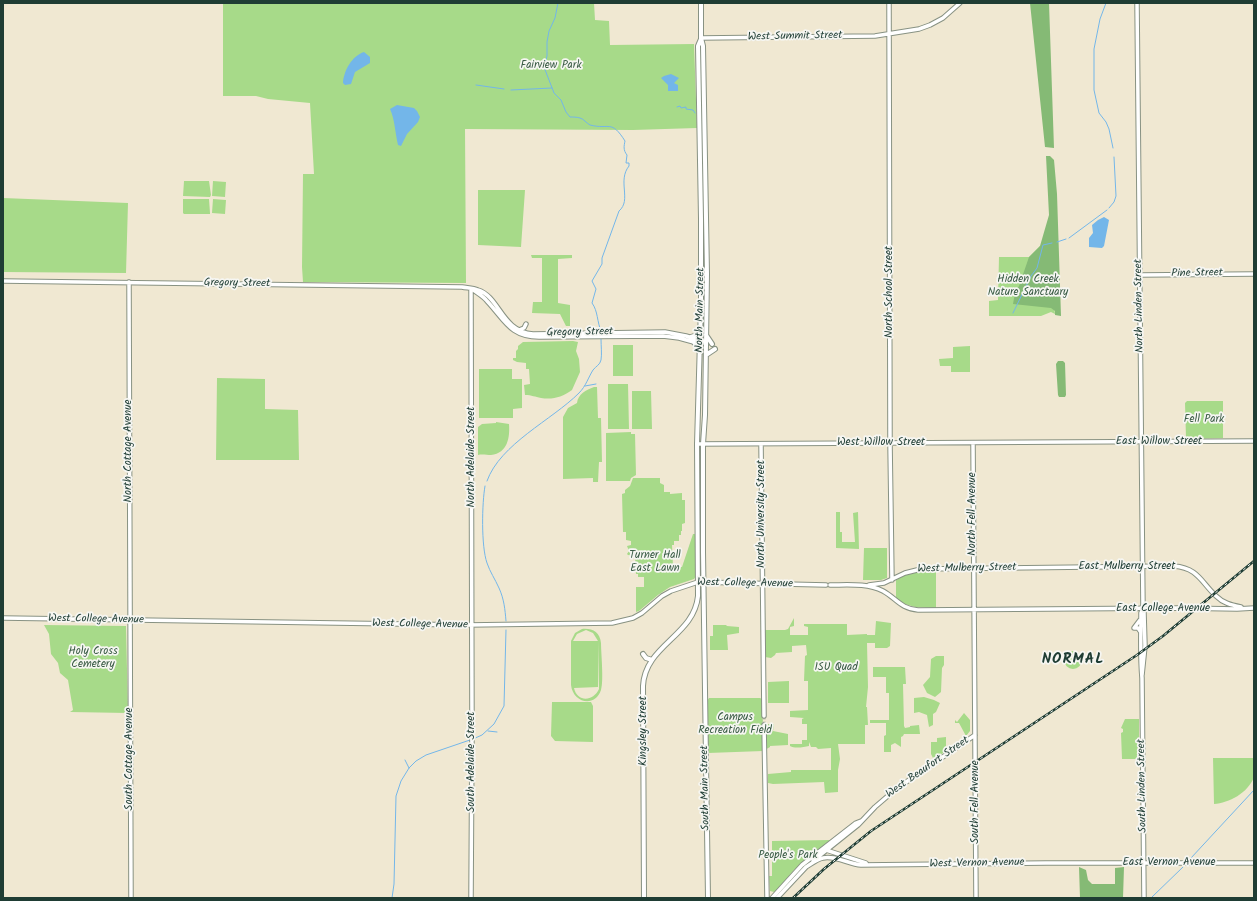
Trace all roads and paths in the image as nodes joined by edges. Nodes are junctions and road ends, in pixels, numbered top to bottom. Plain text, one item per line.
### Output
1 (700, 3) edge
2 (889, 3) edge
3 (960, 3) edge
4 (1137, 3) edge
5 (889, 33) junction
6 (701, 38) junction
7 (1254, 274) edge
8 (1140, 275) junction
9 (3, 281) edge
10 (128, 282) junction
11 (471, 289) junction
12 (483, 296) junction
13 (471, 301) junction
14 (526, 324) dead end
15 (519, 330) junction
16 (701, 330) junction
17 (706, 335) junction
18 (691, 337) junction
19 (694, 342) junction
20 (701, 342) junction
21 (706, 342) junction
22 (700, 353) junction
23 (706, 355) junction
24 (1254, 441) edge
25 (1065, 442) joint
26 (1142, 442) junction
27 (973, 443) junction
28 (697, 444) junction
29 (703, 444) junction
30 (761, 444) junction
31 (890, 444) junction
32 (1143, 567) junction
33 (974, 568) junction
34 (1070, 568) joint
35 (892, 580) junction
36 (698, 582) junction
37 (703, 582) junction
38 (762, 584) junction
39 (869, 585) junction
40 (1143, 608) junction
41 (1242, 608) junction
42 (1254, 608) edge
43 (1072, 609) joint
44 (974, 610) junction
45 (3, 618) edge
46 (1141, 619) junction
47 (130, 620) junction
48 (472, 625) junction
49 (1140, 632) junction
50 (643, 654) dead end
51 (652, 660) junction
52 (1142, 675) junction
53 (764, 716) tunnel mouth
54 (764, 725) tunnel mouth
55 (976, 735) junction
56 (863, 820) junction
57 (835, 843) junction
58 (827, 850) junction
59 (819, 851) junction
60 (836, 853) junction
61 (1144, 862) junction
62 (1084, 863) joint
63 (1254, 863) edge
64 (871, 864) junction
65 (976, 864) junction
66 (806, 867) junction
67 (767, 889) junction
68 (777, 892) junction
69 (131, 898) edge
70 (470, 898) edge
71 (644, 898) edge
72 (708, 898) edge
73 (768, 898) edge
74 (772, 898) edge
75 (777, 898) edge
76 (976, 898) edge
77 (1144, 898) edge

1 - 6 main road, North Main Street
2 - 5 main road, North School Street
3 - 5 main road, West Summit Street
4 - 8 main road, North Linden Street
5 - 6 main road, West Summit Street
5 - 31 main road, North School Street
6 - 16 main road, North Main Street
6 - 17 main road, North Main Street
7 - 8 main road, Pine Street
8 - 26 main road, North Linden Street
9 - 10 main road, Gregory Street
10 - 11 main road, Gregory Street
10 - 47 main road, North Cottage Avenue
11 - 12 main road, Gregory Street
11 - 13 main road, North Adelaide Street
11 - 15 main road, Gregory Street
12 - 13 main road
12 - 19 main road, Gregory Street
13 - 48 main road, North Adelaide Street
14 - 15 main road
15 - 18 main road, Gregory Street
16 - 18 main road
16 - 20 main road, North Main Street
17 - 21 main road, North Main Street
17 - 23 main road
18 - 20 main road, Gregory Street
19 - 20 main road, Gregory Street
19 - 22 main road
20 - 21 main road, Gregory Street
20 - 22 main road, North Main Street
21 - 23 main road, North Main Street
22 - 28 main road, North Main Street
23 - 29 main road, North Main Street
24 - 26 main road, East Willow Street
25 - 26 main road, East Willow Street
25 - 27 main road, West Willow Street
26 - 32 main road, North Linden Street
27 - 31 main road, West Willow Street
27 - 33 main road, North Fell Avenue
28 - 29 main road, West Willow Street
28 - 36 main road, North Main Street
29 - 30 main road, West Willow Street
29 - 37 main road, North Main Street
30 - 31 main road, West Willow Street
30 - 38 main road, North University Street
31 - 35 main road, North School Street
32 - 34 main road, East Mulberry Street
32 - 40 main road, North Linden Street
32 - 41 main road, East Mulberry Street
33 - 34 main road, West Mulberry Street
33 - 35 main road, West Mulberry Street
33 - 44 main road, North Fell Avenue
35 - 39 main road, West Mulberry Street
36 - 37 main road, West College Avenue
36 - 48 main road, West College Avenue
36 - 51 main road, Kingsley Street
37 - 38 main road, West College Avenue
37 - 72 main road, South Main Street
38 - 39 main road, West College Avenue
38 - 53 main road, North University Street
39 - 44 main road, West College Avenue
40 - 41 main road, East College Avenue
40 - 43 main road, East College Avenue
40 - 46 main road, South Linden Street
40 - 52 main road, South Linden Street
41 - 42 main road, East College Avenue
43 - 44 main road, West College Avenue
44 - 55 main road, South Fell Avenue
45 - 47 main road, West College Avenue
46 - 49 main road, South Linden Street
46 - 49 main road
47 - 48 main road, West College Avenue
47 - 69 main road, South Cottage Avenue
48 - 70 main road, South Adelaide Street
49 - 52 main road, South Linden Street
50 - 51 main road
51 - 71 main road, Kingsley Street
52 - 61 main road, South Linden Street
54 - 67 main road
55 - 56 main road, West Beaufort Street
55 - 65 main road, South Fell Avenue
56 - 57 main road, West Beaufort Street
56 - 59 main road, West Beaufort Street
57 - 58 main road, West Beaufort Street
57 - 60 main road
58 - 59 main road, West Vernon Avenue
58 - 60 main road, West Vernon Avenue
58 - 66 main road, West Beaufort Street
59 - 68 main road, West Beaufort Street
60 - 64 main road, West Vernon Avenue
61 - 62 main road, East Vernon Avenue
61 - 63 main road, East Vernon Avenue
61 - 77 main road, South Linden Street
62 - 65 main road, West Vernon Avenue
64 - 65 main road, West Vernon Avenue
64 - 66 main road, West Vernon Avenue
65 - 76 main road, South Fell Avenue
66 - 75 main road, West Beaufort Street
67 - 68 main road
67 - 73 main road
68 - 74 main road, West Beaufort Street

